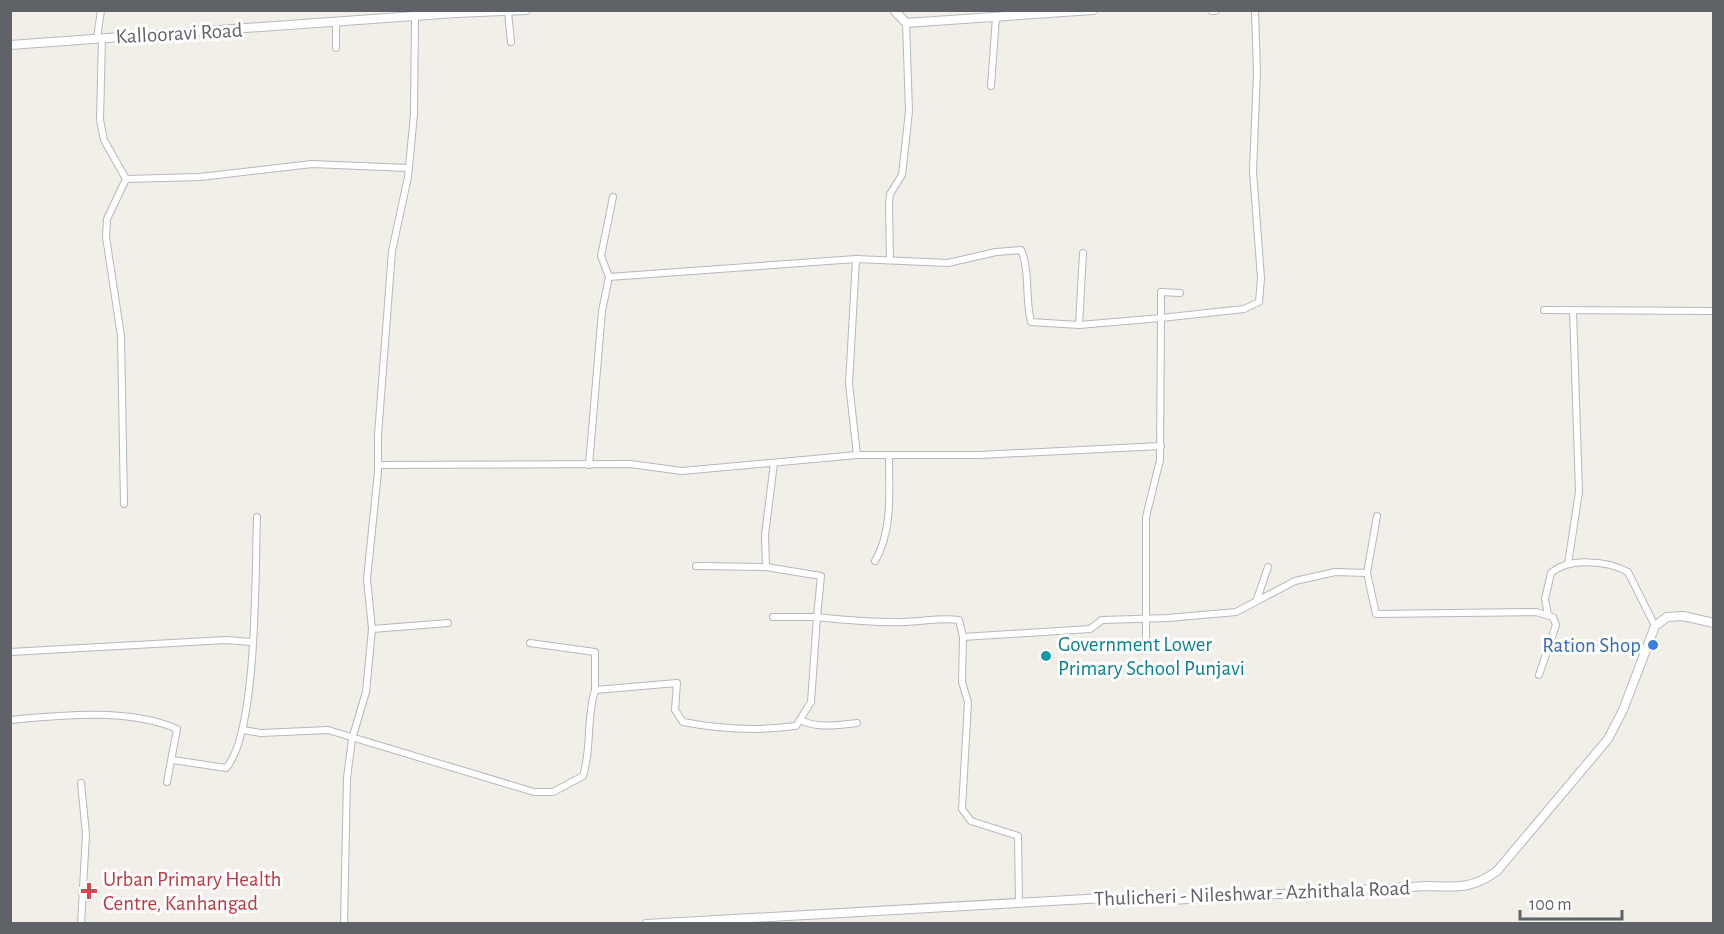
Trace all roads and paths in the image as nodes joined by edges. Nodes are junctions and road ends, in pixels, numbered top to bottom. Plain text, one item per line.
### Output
1 (100, 10) edge
2 (526, 10) edge
3 (894, 10) edge
4 (1093, 10) edge
5 (1255, 10) edge
6 (508, 12) junction
7 (416, 16) junction
8 (996, 17) junction
9 (336, 22) junction
10 (906, 23) junction
11 (100, 38) junction
12 (511, 42) dead end
13 (10, 45) edge
14 (336, 48) dead end
15 (991, 86) dead end
16 (408, 168) junction
17 (126, 179) junction
18 (613, 197) dead end
19 (1083, 253) dead end
20 (856, 259) junction
21 (890, 260) junction
22 (609, 277) junction
23 (1180, 292) dead end
24 (1544, 310) dead end
25 (1573, 310) junction
26 (1713, 310) edge
27 (1161, 318) junction
28 (1079, 325) junction
29 (1161, 446) junction
30 (857, 454) junction
31 (889, 456) junction
32 (774, 463) junction
33 (378, 465) junction
34 (589, 465) junction
35 (124, 504) dead end
36 (1377, 516) dead end
37 (258, 517) dead end
38 (875, 561) dead end
39 (1568, 564) junction
40 (696, 566) dead end
41 (766, 567) junction
42 (1268, 567) dead end
43 (1368, 573) junction
44 (1257, 600) junction
45 (1548, 615) junction
46 (773, 617) dead end
47 (817, 617) junction
48 (1146, 618) junction
49 (448, 623) dead end
50 (1713, 623) edge
51 (1655, 626) junction
52 (372, 629) junction
53 (963, 637) junction
54 (252, 642) junction
55 (530, 643) dead end
56 (1146, 647) dead end
57 (10, 651) edge
58 (1539, 675) dead end
59 (595, 690) junction
60 (10, 720) edge
61 (800, 720) junction
62 (857, 723) dead end
63 (243, 730) junction
64 (352, 739) junction
65 (173, 760) junction
66 (167, 782) dead end
67 (81, 783) dead end
68 (1019, 903) junction
69 (81, 924) edge
70 (344, 924) edge
71 (646, 924) edge

1 - 11 street
2 - 6 main road, Kallooravi Road
3 - 10 main road
4 - 8 main road
5 - 27 street
6 - 7 main road, Kallooravi Road
6 - 12 street
7 - 9 main road, Kallooravi Road
7 - 16 street
8 - 10 main road
8 - 15 street
9 - 11 main road, Kallooravi Road
9 - 14 street
10 - 21 street
11 - 13 main road, Kallooravi Road
11 - 17 street
16 - 17 street
16 - 33 street
17 - 35 street
18 - 22 street
19 - 28 street
20 - 21 street
20 - 22 street
20 - 30 street
21 - 28 street
22 - 34 street
23 - 27 street
24 - 25 street
25 - 26 street
25 - 39 street
27 - 28 street
27 - 29 street
29 - 31 street
29 - 48 street
30 - 31 street
30 - 32 street
31 - 38 street
32 - 34 street
32 - 41 street
33 - 34 street
33 - 52 street
36 - 43 street
37 - 54 street
39 - 45 street
39 - 51 street
40 - 41 street
41 - 47 street
42 - 44 street
43 - 44 street
43 - 45 street
44 - 48 street
45 - 58 street
46 - 47 street
47 - 53 street
47 - 61 street
48 - 53 street
48 - 56 street
49 - 52 street
50 - 51 main road
51 - 68 main road, Thulicheri - Nileshwar - Azhithala Road
52 - 64 street
53 - 68 street
54 - 57 street
54 - 63 street
55 - 59 street
59 - 61 street
59 - 64 street
60 - 65 street
61 - 62 street
63 - 64 street
63 - 65 street
64 - 70 street
65 - 66 street
67 - 69 street
68 - 71 main road, Thulicheri - Nileshwar - Azhithala Road

